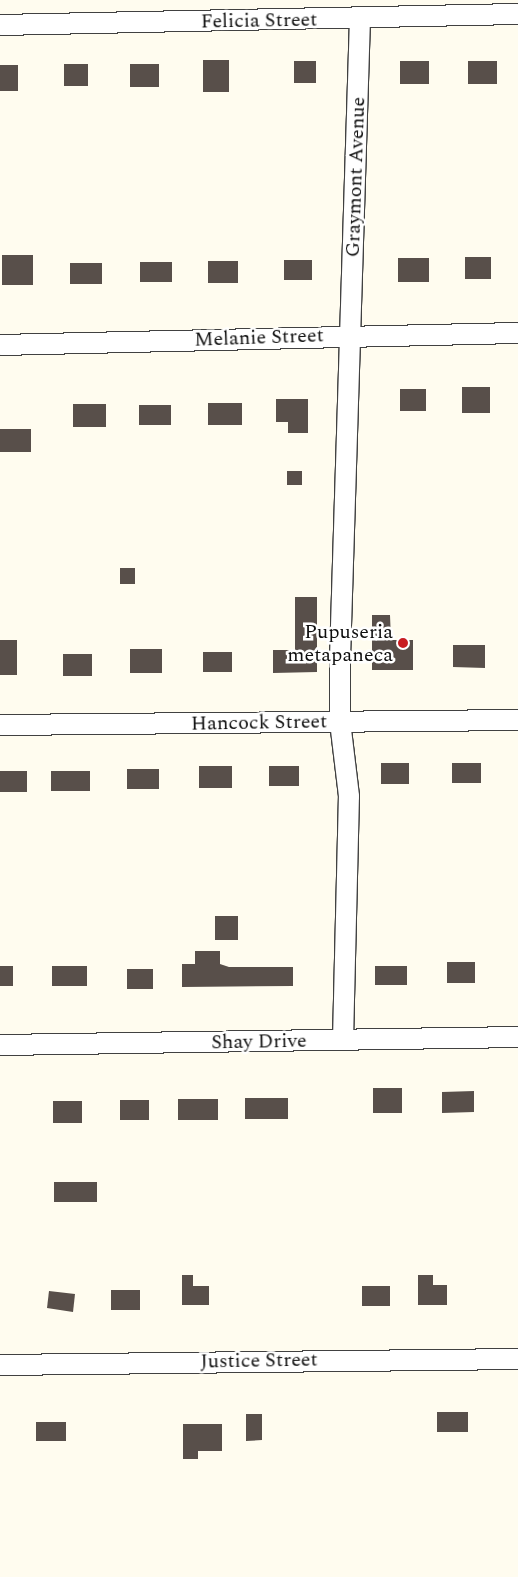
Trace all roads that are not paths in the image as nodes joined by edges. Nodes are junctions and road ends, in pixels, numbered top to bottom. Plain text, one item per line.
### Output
1 (518, 14) edge
2 (360, 19) junction
3 (0, 25) edge
4 (518, 333) edge
5 (352, 335) junction
6 (0, 345) edge
7 (518, 720) edge
8 (340, 722) junction
9 (0, 725) edge
10 (518, 1037) edge
11 (343, 1040) junction
12 (0, 1046) edge
13 (518, 1359) edge
14 (0, 1364) edge

1 - 2 street, Felicia Street
2 - 3 street, Felicia Street
2 - 5 street, Graymont Avenue
4 - 5 street, Melanie Street
5 - 6 street, Melanie Street
5 - 8 street, Graymont Avenue
7 - 8 street, Hancock Street
8 - 9 street, Hancock Street
8 - 11 street, Graymont Avenue
10 - 11 street, Shay Drive
11 - 12 street, Shay Drive
13 - 14 street, Justice Street

